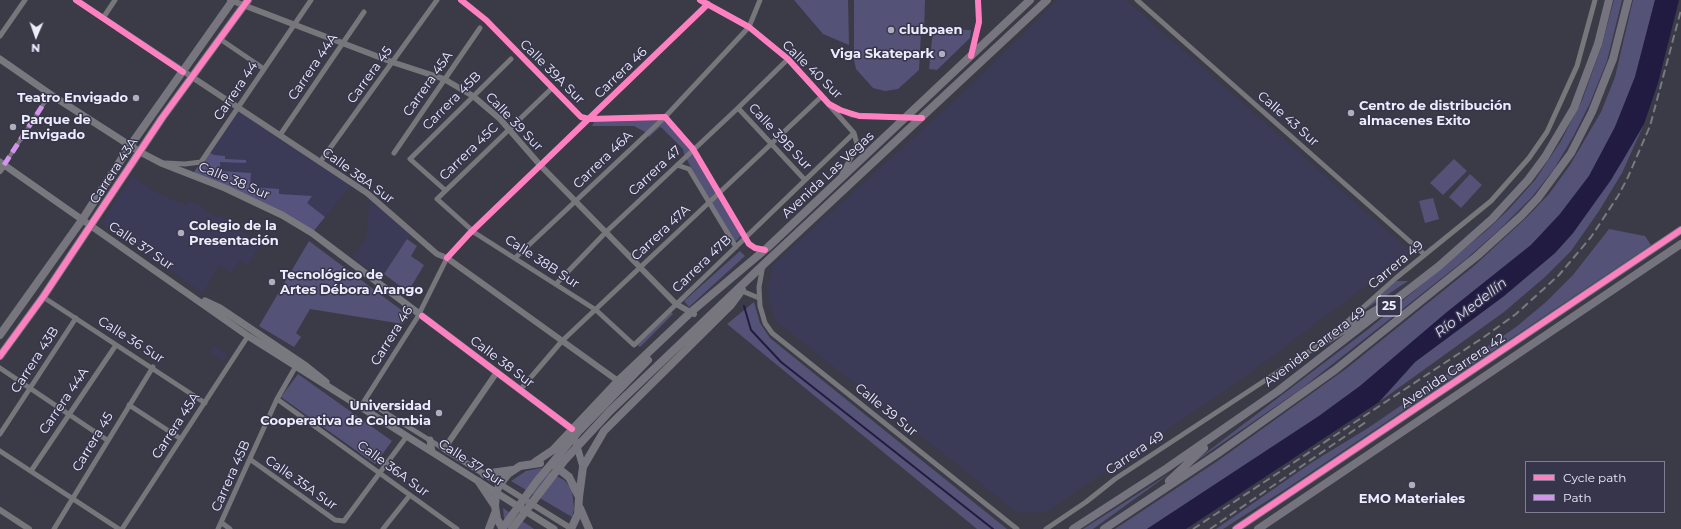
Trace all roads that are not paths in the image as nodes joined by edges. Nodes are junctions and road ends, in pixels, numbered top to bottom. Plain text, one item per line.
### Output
1 (25, 0) edge
2 (76, 0) edge
3 (115, 0) edge
4 (232, 0) edge
5 (311, 0) edge
6 (437, 0) edge
7 (461, 0) edge
8 (700, 0) edge
9 (760, 0) edge
10 (978, 0) edge
11 (1030, 0) edge
12 (1047, 0) edge
13 (1137, 0) edge
14 (1596, 0) edge
15 (1609, 0) edge
16 (1628, 0) edge
17 (246, 2) edge
18 (708, 4) junction
19 (364, 12) dead end
20 (103, 18) junction
21 (294, 25) junction
22 (749, 27) junction
23 (480, 28) dead end
24 (0, 36) edge
25 (220, 39) junction
26 (343, 43) junction
27 (971, 56) junction
28 (0, 59) edge
29 (510, 59) dead end
30 (788, 59) junction
31 (392, 62) junction
32 (264, 68) junction
33 (183, 72) junction
34 (192, 77) junction
35 (444, 79) junction
36 (552, 88) junction
37 (50, 94) junction
38 (473, 96) junction
39 (822, 96) junction
40 (829, 104) junction
41 (238, 108) junction
42 (738, 108) junction
43 (665, 117) junction
44 (907, 117) junction
45 (922, 118) junction
46 (589, 119) junction
47 (508, 129) junction
48 (891, 132) junction
49 (854, 133) junction
50 (280, 135) junction
51 (771, 144) junction
52 (130, 146) junction
53 (693, 149) junction
54 (140, 152) junction
55 (394, 153) dead end
56 (877, 159) junction
57 (320, 162) junction
58 (161, 163) junction
59 (540, 165) junction
60 (1, 166) edge
61 (678, 166) junction
62 (805, 180) junction
63 (837, 183) junction
64 (445, 190) junction
65 (719, 193) junction
66 (437, 200) joint
67 (576, 201) junction
68 (709, 202) junction
69 (82, 220) junction
70 (91, 227) junction
71 (1681, 230) edge
72 (473, 231) junction
73 (606, 232) junction
74 (745, 238) junction
75 (1681, 244) edge
76 (736, 247) junction
77 (765, 250) junction
78 (1424, 254) junction
79 (447, 258) junction
80 (515, 258) junction
81 (763, 265) junction
82 (640, 267) junction
83 (740, 271) junction
84 (556, 284) junction
85 (742, 288) junction
86 (1406, 292) junction
87 (191, 294) junction
88 (43, 297) junction
89 (759, 298) junction
90 (676, 304) junction
91 (596, 310) junction
92 (692, 313) junction
93 (419, 314) junction
94 (76, 318) junction
95 (0, 335) edge
96 (248, 336) junction
97 (562, 341) junction
98 (116, 344) junction
99 (1320, 344) junction
100 (634, 345) joint
101 (0, 356) edge
102 (296, 366) junction
103 (153, 367) junction
104 (0, 368) edge
105 (497, 372) junction
106 (618, 381) junction
107 (30, 388) junction
108 (336, 390) junction
109 (520, 390) junction
110 (1452, 398) junction
111 (277, 399) junction
112 (205, 403) junction
113 (363, 403) junction
114 (129, 405) junction
115 (1420, 406) junction
116 (70, 413) junction
117 (582, 418) junction
118 (572, 429) junction
119 (1224, 430) junction
120 (604, 431) junction
121 (0, 434) edge
122 (407, 436) junction
123 (181, 439) junction
124 (107, 440) junction
125 (430, 440) junction
126 (444, 449) junction
127 (432, 452) junction
128 (1, 453) edge
129 (251, 460) junction
130 (535, 462) junction
131 (582, 467) junction
132 (513, 470) junction
133 (31, 471) junction
134 (380, 473) junction
135 (484, 474) junction
136 (479, 482) junction
137 (500, 484) junction
138 (496, 493) junction
139 (410, 495) junction
140 (1152, 497) junction
141 (73, 498) junction
142 (579, 501) junction
143 (495, 509) junction
144 (0, 510) edge
145 (1273, 518) junction
146 (222, 523) junction
147 (29, 529) edge
148 (54, 529) edge
149 (119, 529) edge
150 (122, 529) edge
151 (218, 529) edge
152 (230, 529) edge
153 (383, 529) edge
154 (457, 529) edge
155 (489, 529) edge
156 (502, 529) edge
157 (512, 529) edge
158 (554, 529) edge
159 (572, 529) edge
160 (589, 529) edge
161 (1017, 529) edge
162 (1046, 529) edge
163 (1073, 529) edge
164 (1104, 529) edge
165 (1236, 529) edge
166 (1258, 529) edge
167 (1269, 529) edge

1 - 24 street
2 - 20 street, Calle 38A Sur
3 - 20 street
4 - 17 street, Calle 39 Sur
4 - 33 main road, Carrera 43A
5 - 21 street, Carrera 44
6 - 31 street, Carrera 45
7 - 36 street, Calle 39A Sur
8 - 18 street, Calle 40 Sur
9 - 22 street, Carrera 46A
10 - 27 street
11 - 27 main road, Avenida Las Vegas
12 - 45 main road, Avenida Las Vegas
13 - 78 street, Calle 43 Sur
14 - 78 street, Carrera 49
15 - 86 highway, Avenida Carrera 49 / 25
16 - 140 highway, 25
17 - 21 street, Calle 39 Sur
17 - 25 main road, Carrera 43A
18 - 22 street, Calle 40 Sur
18 - 46 street, Carrera 46
19 - 26 street, Carrera 44A
20 - 33 street, Calle 38A Sur
21 - 26 street, Calle 39 Sur
21 - 32 street, Carrera 44
22 - 30 street, Calle 40 Sur
22 - 43 street, Carrera 46A
23 - 35 street, Carrera 45A
25 - 32 street
25 - 34 main road, Carrera 43A
26 - 31 street, Calle 39 Sur
26 - 50 street, Carrera 44A
27 - 44 main road, Avenida Las Vegas
28 - 37 main road, Calle 38 Sur
29 - 38 street, Carrera 45B
30 - 39 street, Calle 40 Sur
30 - 42 street, Carrera 47
31 - 35 street, Calle 39 Sur
31 - 57 street, Carrera 45
32 - 41 street, Carrera 44
33 - 34 street, Calle 38A Sur
33 - 52 main road, Carrera 43A
34 - 41 street, Calle 38A Sur
34 - 54 main road, Carrera 43A
35 - 38 street, Calle 39 Sur
35 - 55 street, Carrera 45A
36 - 46 street, Calle 39A Sur
36 - 47 street, Carrera 45C
37 - 52 main road, Calle 38 Sur
37 - 60 street
38 - 47 street, Calle 39 Sur
38 - 64 street, Carrera 45B
39 - 40 street, Calle 40 Sur
39 - 51 street, Carrera 47A
40 - 44 street, Calle 40 Sur
40 - 49 street, Calle 40 Sur
41 - 50 street, Calle 38A Sur
41 - 58 street, Carrera 44
42 - 51 street, Calle 39B Sur
42 - 53 street, Carrera 47
43 - 46 street, Calle 39A Sur
43 - 53 street
43 - 67 street, Carrera 46A
44 - 45 street, Calle 40 Sur
44 - 48 main road, Avenida Las Vegas
45 - 56 main road, Avenida Las Vegas
46 - 59 street, Carrera 46
47 - 59 street, Calle 39 Sur
47 - 64 street, Carrera 45C
48 - 56 main road
48 - 63 main road, Avenida Las Vegas
49 - 62 street, Carrera 47B
49 - 63 street
50 - 57 street, Calle 38A Sur
51 - 62 street, Calle 39B Sur
51 - 65 street, Carrera 47A
52 - 54 main road, Calle 38 Sur
52 - 69 main road, Carrera 43A
53 - 61 street, Carrera 47
53 - 65 street
54 - 58 main road, Calle 38 Sur
54 - 70 main road, Carrera 43A
56 - 81 main road, Avenida Las Vegas
57 - 79 street, Calle 38A Sur
58 - 93 main road, Calle 38 Sur
59 - 67 street, Calle 39 Sur
59 - 72 street, Carrera 46
60 - 69 main road, Calle 37 Sur
61 - 68 street
61 - 73 street, Carrera 47
62 - 74 street, Carrera 47B
63 - 77 main road, Avenida Las Vegas
64 - 66 street, Carrera 45C
65 - 68 street, Carrera 47A
65 - 74 street
66 - 72 street, Calle 38B Sur
67 - 73 street, Calle 39 Sur
67 - 80 street, Carrera 46A
68 - 76 street
68 - 82 street, Carrera 47A
69 - 70 main road, Calle 37 Sur
69 - 95 main road, Carrera 43A
70 - 87 main road, Calle 37 Sur
70 - 88 main road, Carrera 43A
71 - 115 highway, Avenida Carrera 42
72 - 79 street, Carrera 46
72 - 80 street, Calle 38B Sur
73 - 82 street, Calle 39 Sur
73 - 84 street, Carrera 47
74 - 76 street, Carrera 47B
74 - 77 street
75 - 110 highway, Avenida Carrera 42
76 - 90 street, Carrera 47B
77 - 83 main road, Avenida Las Vegas
78 - 99 street, Carrera 49
79 - 93 street, Carrera 46
79 - 97 street, Calle 38A Sur
80 - 84 street, Calle 38B Sur
81 - 85 main road, Avenida Las Vegas
81 - 89 street, Calle 39 Sur
82 - 90 street, Calle 39 Sur
82 - 91 street, Carrera 47A
83 - 85 main road
83 - 92 main road, Avenida Las Vegas
84 - 91 street, Calle 38B Sur
85 - 89 street
85 - 120 main road, Avenida Las Vegas
85 - 157 main road, Avenida Las Vegas
86 - 99 highway
86 - 119 highway, Avenida Carrera 49 / 25
87 - 96 main road, Calle 37 Sur
87 - 108 main road, Calle 37 Sur
88 - 94 street, Calle 36 Sur
88 - 101 main road, Carrera 43A
89 - 161 street, Calle 39 Sur
90 - 92 street, Calle 39 Sur
90 - 100 street, Carrera 47B
91 - 97 street, Carrera 47A
91 - 100 street, Calle 38B Sur
92 - 106 main road, Avenida Las Vegas
92 - 156 main road, Avenida Las Vegas
93 - 105 main road, Calle 38 Sur
93 - 113 street, Carrera 46
94 - 98 street, Calle 36 Sur
94 - 107 street, Carrera 43B
96 - 102 main road, Calle 37 Sur
96 - 112 street, Carrera 45A
97 - 106 street, Calle 38A Sur
97 - 109 street, Carrera 47A
98 - 103 street, Calle 36 Sur
98 - 116 street, Carrera 44A
99 - 162 street, Carrera 49
102 - 108 main road, Calle 37 Sur
102 - 111 street, Carrera 45B
103 - 112 street, Calle 36 Sur
103 - 114 street, Carrera 45
104 - 107 street
105 - 109 main road, Calle 38 Sur
105 - 126 street
106 - 117 main road, Avenida Las Vegas
107 - 116 street
107 - 121 street, Carrera 43B
108 - 113 main road, Calle 37 Sur
109 - 118 main road, Calle 38 Sur
110 - 115 highway
110 - 145 highway, Avenida Carrera 42
111 - 129 street, Carrera 45B
111 - 134 street, Calle 36A Sur
112 - 123 street, Carrera 45A
113 - 122 main road, Calle 37 Sur
113 - 125 street, Calle 37 Sur
114 - 123 street
114 - 124 street, Carrera 45
115 - 165 highway, Avenida Carrera 42
116 - 124 street
116 - 133 street, Carrera 44A
117 - 118 main road, Avenida Las Vegas
117 - 120 main road
118 - 130 main road, Avenida Las Vegas
118 - 131 main road
119 - 140 highway
119 - 163 highway, Avenida Carrera 49 / 25
120 - 131 main road, Avenida Las Vegas
122 - 127 main road, Calle 37 Sur
122 - 134 street
123 - 150 street, Carrera 45A
124 - 141 street, Carrera 45
125 - 126 street, Calle 37 Sur
125 - 127 main road
126 - 135 street, Calle 37 Sur
127 - 136 main road, Calle 37 Sur
128 - 133 street
129 - 134 street, Calle 35A Sur
129 - 146 street, Carrera 45B
130 - 132 main road, Avenida Las Vegas
130 - 142 main road
131 - 142 main road
132 - 135 main road
132 - 137 main road
133 - 141 street
134 - 139 street, Calle 36A Sur
135 - 137 street, Calle 37 Sur
136 - 138 main road, Calle 37 Sur
136 - 143 main road
137 - 138 main road
137 - 159 street, Calle 37 Sur
138 - 143 main road
138 - 158 main road, Calle 37 Sur
139 - 153 street
139 - 154 street, Calle 36A Sur
140 - 164 highway, 25
141 - 148 street, Carrera 45
141 - 149 street
142 - 159 main road
142 - 160 main road
143 - 155 main road
143 - 156 main road
144 - 147 street
145 - 166 highway, Avenida Carrera 42
145 - 167 street
146 - 151 street, Carrera 45B
146 - 152 street

